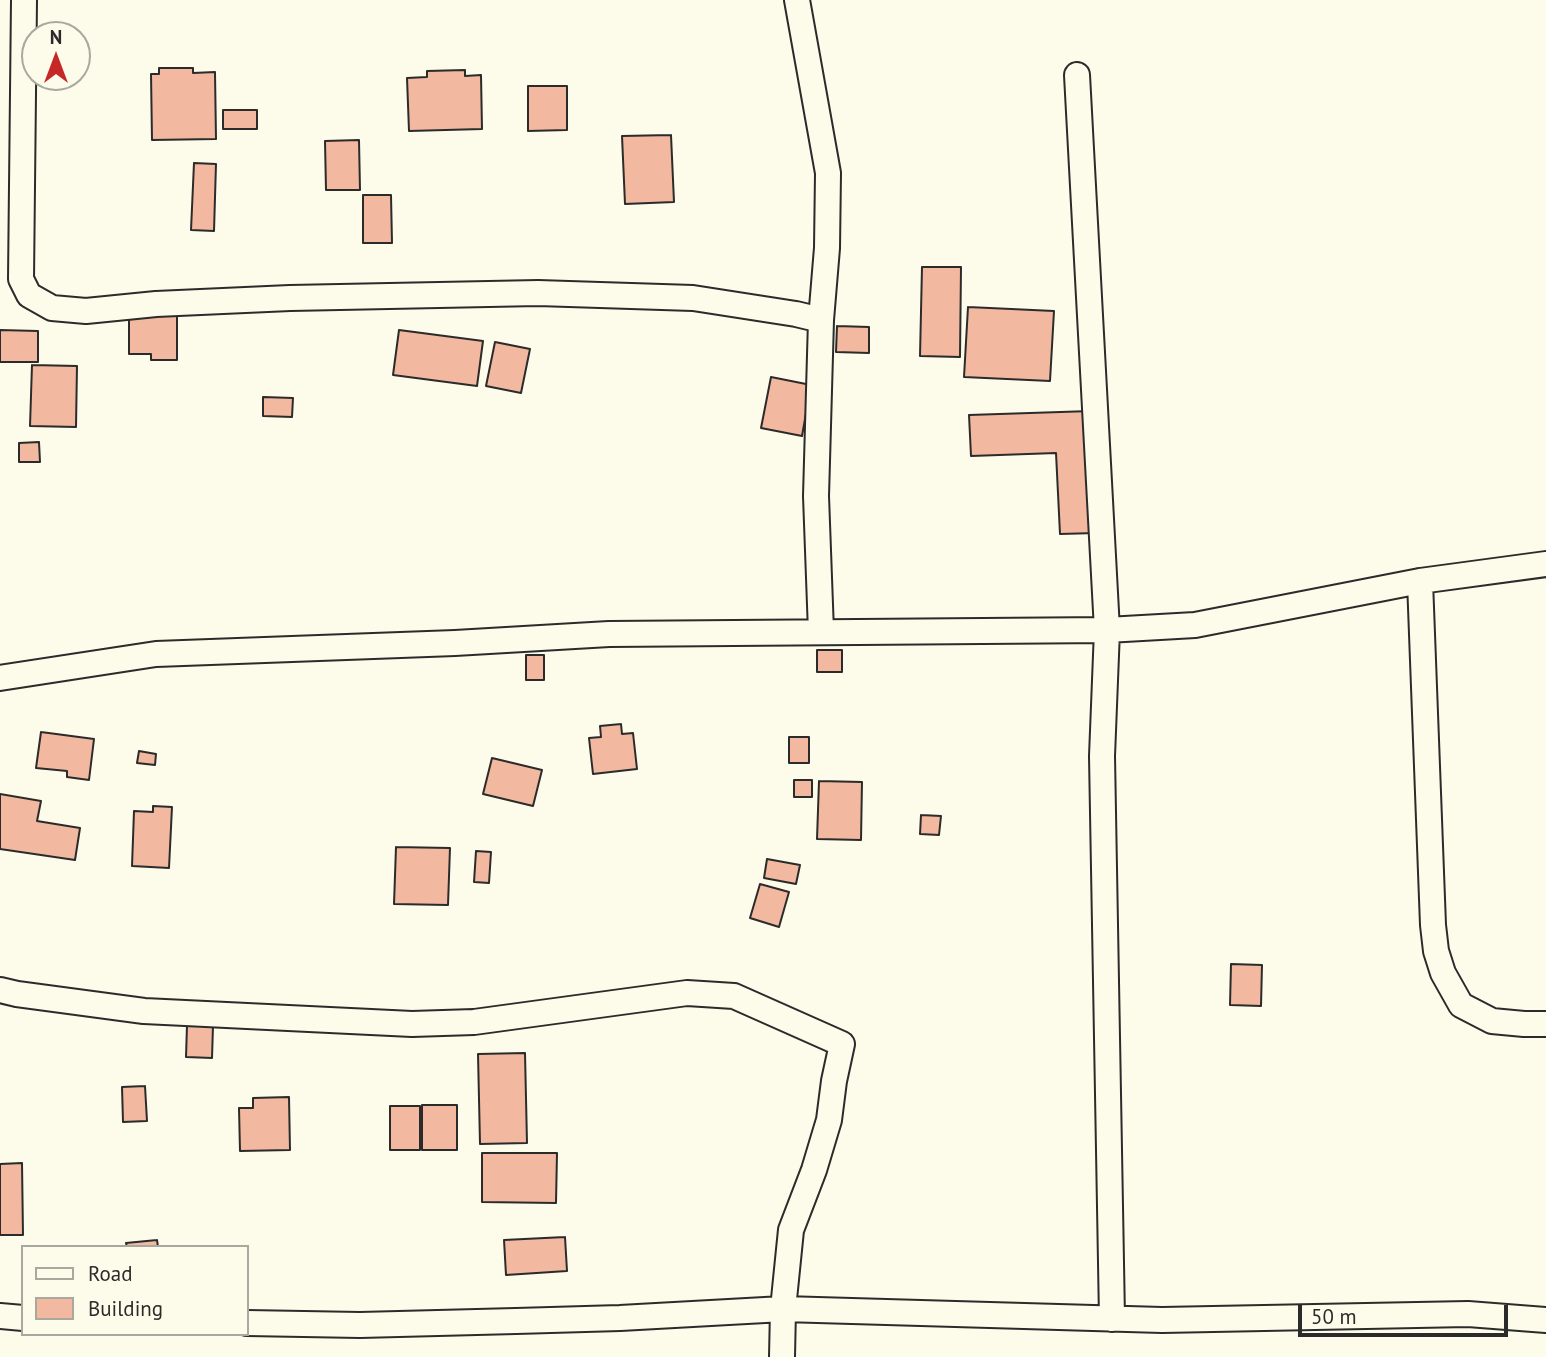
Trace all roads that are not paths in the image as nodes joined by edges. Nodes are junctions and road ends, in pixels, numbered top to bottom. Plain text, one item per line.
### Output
1 (24, 0) edge
2 (797, 0) edge
3 (1077, 75) dead end
4 (821, 320) junction
5 (1546, 564) edge
6 (1420, 582) junction
7 (1107, 630) junction
8 (821, 632) junction
9 (0, 678) edge
10 (0, 990) edge
11 (1546, 1024) edge
12 (783, 1309) junction
13 (0, 1316) edge
14 (21, 1318) edge
15 (1112, 1319) junction
16 (1546, 1320) edge
17 (248, 1323) edge
18 (782, 1357) edge

1 - 4 street
2 - 4 street
3 - 7 street
4 - 8 street
5 - 6 street
6 - 7 street
6 - 11 street
7 - 8 street
7 - 15 street
8 - 9 street
10 - 12 street
12 - 15 street
12 - 17 street
12 - 18 street
13 - 14 street
15 - 16 street

